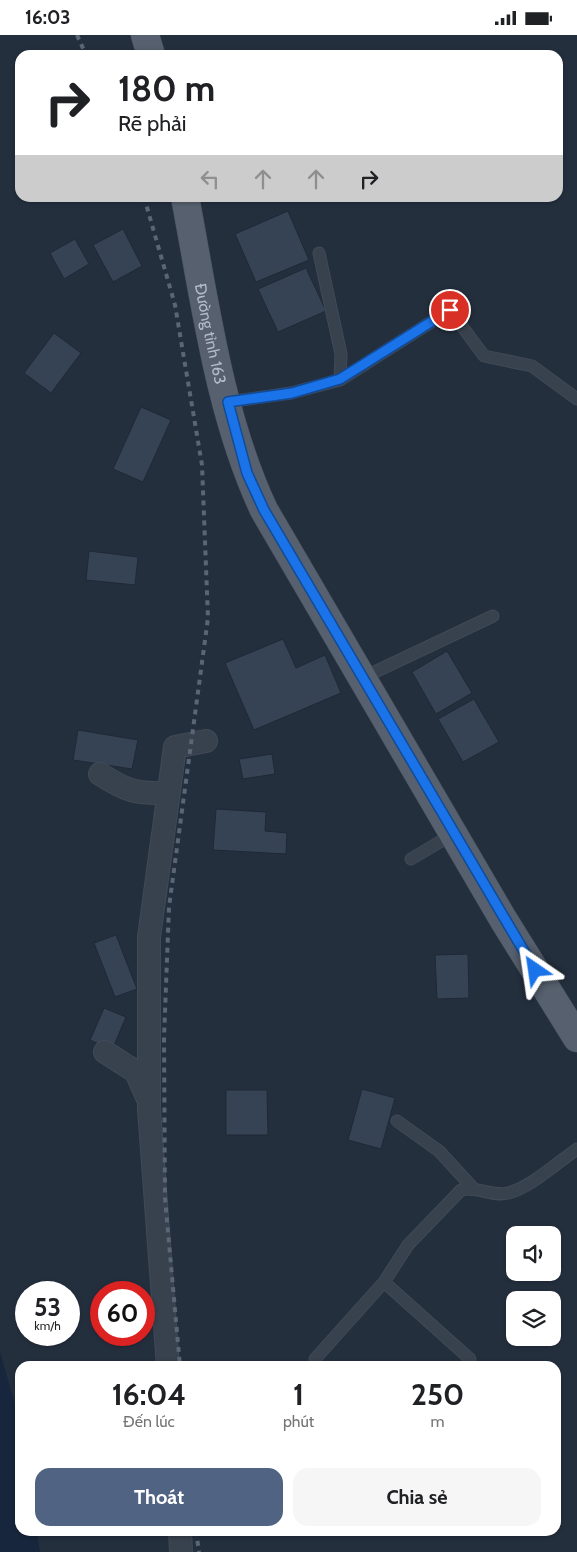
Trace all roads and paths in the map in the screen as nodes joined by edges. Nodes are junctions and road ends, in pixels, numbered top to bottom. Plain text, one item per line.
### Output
1 (145, 35) edge
2 (150, 50) edge
3 (186, 202) edge
4 (318, 253) dead end
5 (340, 379) junction
6 (577, 399) edge
7 (228, 402) junction
8 (494, 616) dead end
9 (362, 678) junction
10 (206, 741) dead end
11 (100, 774) dead end
12 (168, 793) junction
13 (453, 834) junction
14 (411, 859) dead end
15 (577, 1038) edge
16 (105, 1052) dead end
17 (149, 1101) junction
18 (397, 1121) dead end
19 (577, 1149) edge
20 (473, 1188) junction
21 (384, 1282) junction
22 (315, 1359) dead end
23 (470, 1359) dead end
24 (168, 1361) edge
25 (180, 1536) edge
26 (182, 1552) edge

1 - 2 main road
3 - 7 main road, Đường tỉnh 163
4 - 5 lane
5 - 6 lane
5 - 7 lane
7 - 9 main road, Đường tỉnh 163
8 - 9 lane
9 - 13 main road, Đường tỉnh 163
10 - 12 street
11 - 12 street
12 - 17 street
13 - 14 lane
13 - 15 main road, Đường tỉnh 163
16 - 17 street
17 - 24 street
18 - 20 lane
19 - 20 lane
20 - 21 lane
21 - 22 lane
21 - 23 lane
25 - 26 street

